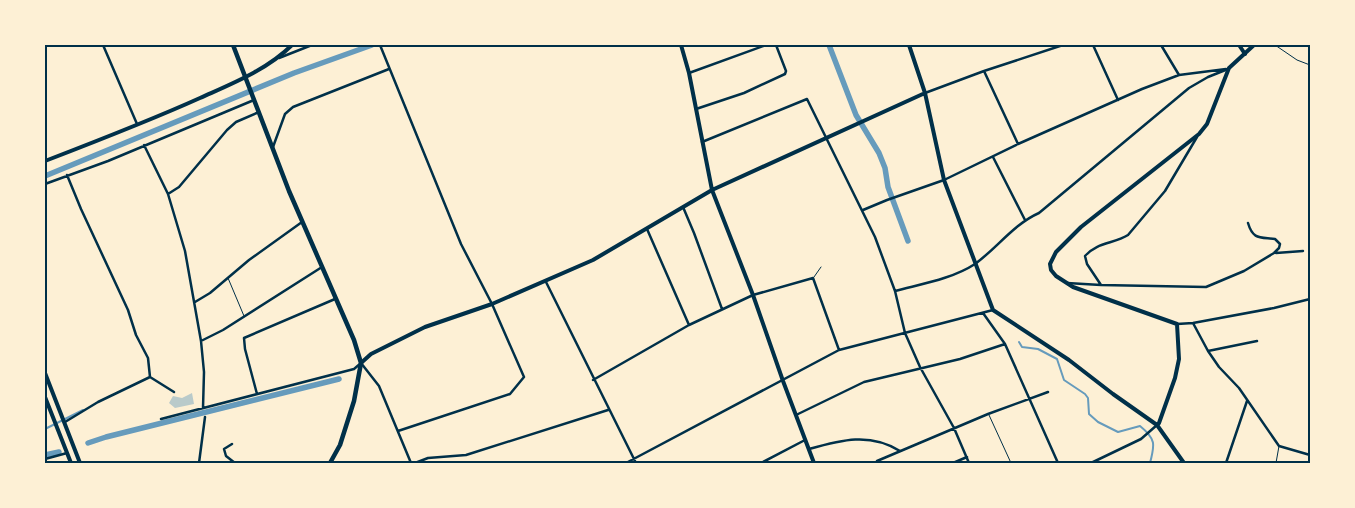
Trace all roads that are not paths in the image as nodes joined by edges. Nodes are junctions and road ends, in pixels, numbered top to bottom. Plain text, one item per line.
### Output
1 (103, 45) edge
2 (233, 45) edge
3 (292, 45) edge
4 (312, 45) edge
5 (380, 45) edge
6 (681, 45) edge
7 (766, 45) edge
8 (776, 45) edge
9 (909, 45) edge
10 (1063, 45) edge
11 (1093, 45) edge
12 (1161, 45) edge
13 (1238, 45) edge
14 (1254, 45) edge
15 (1275, 45) edge
16 (1245, 54) junction
17 (271, 61) junction
18 (1310, 66) edge
19 (1229, 68) junction
20 (389, 69) junction
21 (984, 71) junction
22 (689, 73) junction
23 (1179, 75) junction
24 (247, 80) junction
25 (925, 93) junction
26 (254, 99) junction
27 (1118, 100) junction
28 (696, 109) junction
29 (259, 112) junction
30 (138, 126) junction
31 (1199, 134) junction
32 (827, 137) junction
33 (702, 142) junction
34 (1018, 144) junction
35 (144, 145) junction
36 (273, 148) junction
37 (992, 157) junction
38 (45, 162) edge
39 (67, 175) junction
40 (944, 180) junction
41 (45, 184) edge
42 (712, 190) junction
43 (168, 194) junction
44 (683, 207) junction
45 (863, 210) junction
46 (1025, 220) junction
47 (302, 222) junction
48 (1248, 222) dead end
49 (647, 229) junction
50 (1303, 251) dead end
51 (1274, 253) junction
52 (976, 263) junction
53 (322, 267) junction
54 (821, 267) dead end
55 (228, 278) junction
56 (813, 278) junction
57 (546, 282) junction
58 (1066, 283) junction
59 (1101, 285) junction
60 (895, 291) junction
61 (753, 295) junction
62 (335, 299) junction
63 (1310, 299) edge
64 (195, 302) junction
65 (492, 304) junction
66 (722, 309) junction
67 (994, 310) junction
68 (983, 313) junction
69 (244, 316) junction
70 (1193, 323) junction
71 (1177, 324) junction
72 (689, 325) junction
73 (905, 333) junction
74 (1257, 340) dead end
75 (201, 341) junction
76 (1005, 344) junction
77 (839, 350) junction
78 (1208, 351) junction
79 (361, 363) junction
80 (920, 367) junction
81 (45, 372) edge
82 (150, 377) junction
83 (593, 380) junction
84 (783, 381) junction
85 (174, 392) dead end
86 (1048, 392) dead end
87 (257, 394) junction
88 (45, 397) edge
89 (1028, 399) junction
90 (1247, 401) junction
91 (203, 408) junction
92 (608, 410) junction
93 (988, 414) junction
94 (796, 415) junction
95 (205, 417) dead end
96 (161, 419) dead end
97 (65, 422) junction
98 (1157, 425) junction
99 (954, 428) junction
100 (398, 431) junction
101 (805, 440) junction
102 (232, 444) dead end
103 (1279, 446) junction
104 (809, 449) junction
105 (900, 451) junction
106 (68, 453) junction
107 (1310, 455) edge
108 (966, 457) junction
109 (45, 459) edge
110 (635, 461) edge
111 (877, 461) dead end
112 (71, 463) edge
113 (80, 463) edge
114 (199, 463) edge
115 (235, 463) edge
116 (330, 463) edge
117 (410, 463) edge
118 (415, 463) edge
119 (626, 463) edge
120 (761, 463) edge
121 (814, 463) edge
122 (953, 463) edge
123 (969, 463) edge
124 (1011, 463) edge
125 (1058, 463) edge
126 (1091, 463) edge
127 (1184, 463) edge
128 (1226, 463) edge
129 (1276, 463) edge

1 - 30 street
2 - 24 main road
3 - 17 street
4 - 17 street
5 - 20 street
6 - 22 street
7 - 22 street
8 - 28 street
9 - 25 street
10 - 21 street
11 - 27 street
12 - 23 street
13 - 16 street
14 - 16 street
15 - 18 lane
16 - 19 street
17 - 24 street
19 - 23 street
19 - 31 street
19 - 46 street
20 - 36 street
20 - 65 street
21 - 25 street
21 - 34 street
22 - 28 street
23 - 27 street
24 - 26 main road
24 - 30 street
25 - 32 street
25 - 40 street
26 - 29 main road
26 - 35 street
27 - 34 street
28 - 33 street
29 - 36 main road
29 - 43 street
30 - 38 street
31 - 58 street
31 - 59 street
32 - 33 street
32 - 42 street
32 - 45 street
33 - 42 street
34 - 37 street
35 - 39 street
35 - 43 street
36 - 47 main road
37 - 40 street
37 - 46 street
39 - 41 street
39 - 82 street
40 - 45 street
40 - 52 street
42 - 44 street
42 - 61 street
43 - 64 street
44 - 49 street
44 - 66 street
45 - 60 street
46 - 52 street
47 - 53 main road
47 - 55 street
48 - 51 street
49 - 57 street
49 - 72 street
50 - 51 street
51 - 59 street
52 - 60 street
52 - 67 street
53 - 62 main road
53 - 69 street
54 - 56 lane
55 - 64 street
55 - 69 lane
56 - 61 street
56 - 77 street
57 - 65 street
57 - 83 street
58 - 59 street
58 - 71 street
60 - 73 street
61 - 66 street
61 - 84 street
62 - 79 main road
62 - 87 street
63 - 70 street
64 - 75 street
65 - 79 street
65 - 100 street
66 - 72 street
67 - 68 street
67 - 98 street
68 - 73 street
68 - 76 street
69 - 75 street
70 - 71 street
70 - 78 street
71 - 98 street
72 - 83 street
73 - 77 street
73 - 80 street
74 - 78 street
75 - 91 street
76 - 80 street
76 - 89 street
77 - 84 street
78 - 90 street
79 - 87 street
79 - 100 street
79 - 116 main road
80 - 94 street
80 - 99 street
81 - 97 street
82 - 85 street
82 - 97 street
83 - 92 street
84 - 94 street
84 - 110 street
86 - 89 street
87 - 91 street
88 - 106 street
89 - 93 street
89 - 125 street
90 - 103 street
90 - 128 street
91 - 96 street
92 - 110 street
92 - 118 street
93 - 99 street
93 - 124 lane
94 - 101 street
95 - 114 street
97 - 113 street
98 - 126 street
98 - 127 street
99 - 105 street
99 - 108 street
100 - 117 street
101 - 104 street
101 - 120 street
102 - 115 street
103 - 107 street
103 - 129 lane
104 - 105 street
104 - 121 street
105 - 111 street
106 - 109 street
106 - 112 street
108 - 122 street
108 - 123 street
110 - 119 street

